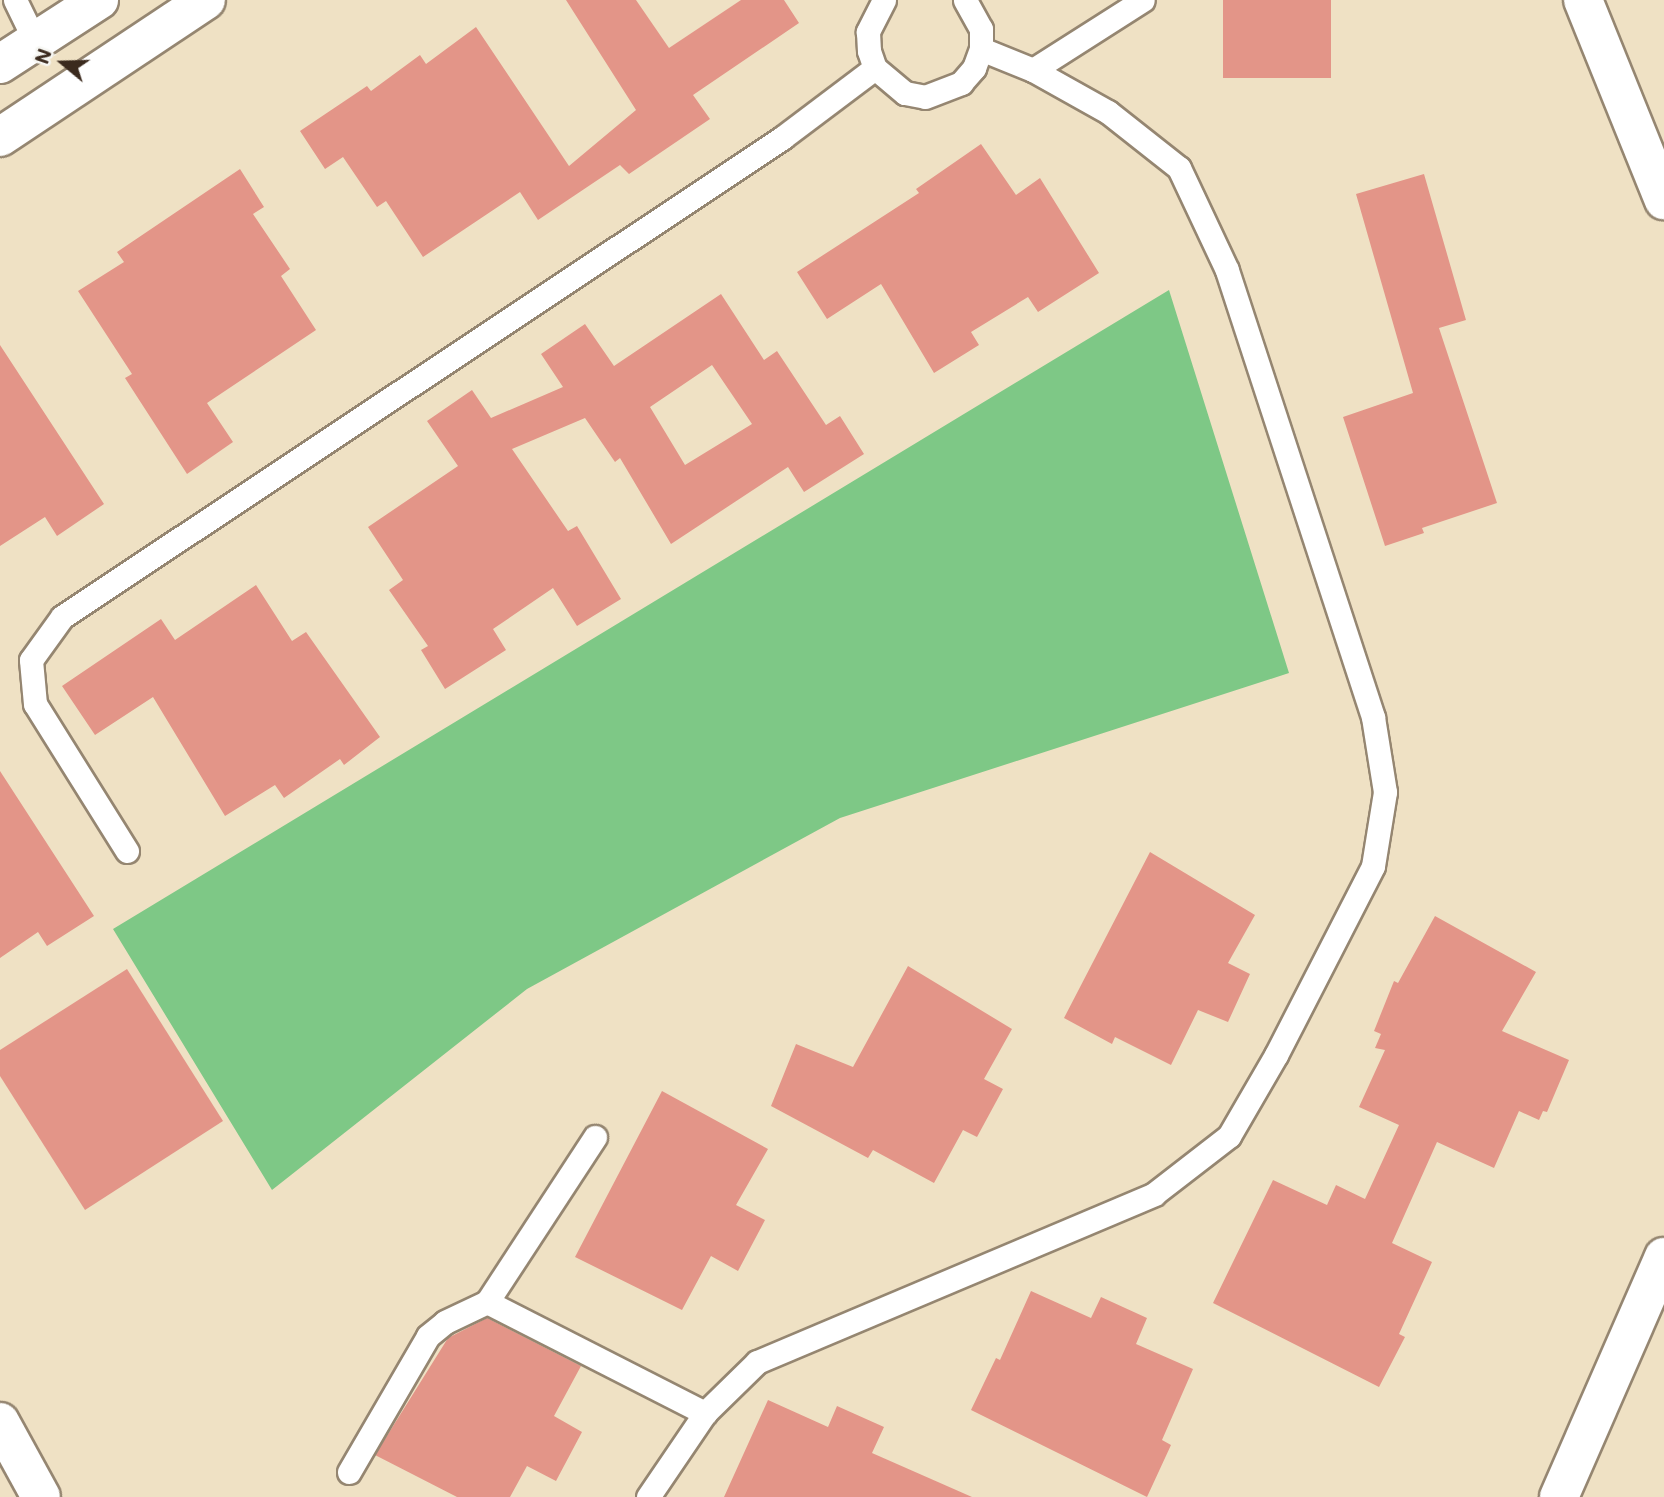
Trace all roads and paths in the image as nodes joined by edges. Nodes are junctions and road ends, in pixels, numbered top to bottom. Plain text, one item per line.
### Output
1 (15, 0) edge
2 (99, 0) edge
3 (206, 0) edge
4 (884, 0) edge
5 (965, 0) edge
6 (1143, 0) edge
7 (1584, 0) edge
8 (35, 41) junction
9 (981, 49) junction
10 (0, 64) edge
11 (876, 68) junction
12 (1033, 70) junction
13 (0, 137) edge
14 (1664, 200) edge
15 (127, 851) dead end
16 (595, 1137) dead end
17 (1664, 1257) edge
18 (487, 1303) junction
19 (705, 1413) junction
20 (0, 1424) edge
21 (349, 1472) dead end
22 (41, 1497) edge
23 (648, 1497) edge
24 (1559, 1497) edge

1 - 8 lane
2 - 8 main road
3 - 13 main road
4 - 11 lane
5 - 9 lane
6 - 12 lane
7 - 14 main road
8 - 10 main road
9 - 11 lane
9 - 12 lane
11 - 15 lane
12 - 19 lane
16 - 18 lane
17 - 24 main road
18 - 19 lane
18 - 21 lane
19 - 23 lane
20 - 22 main road

